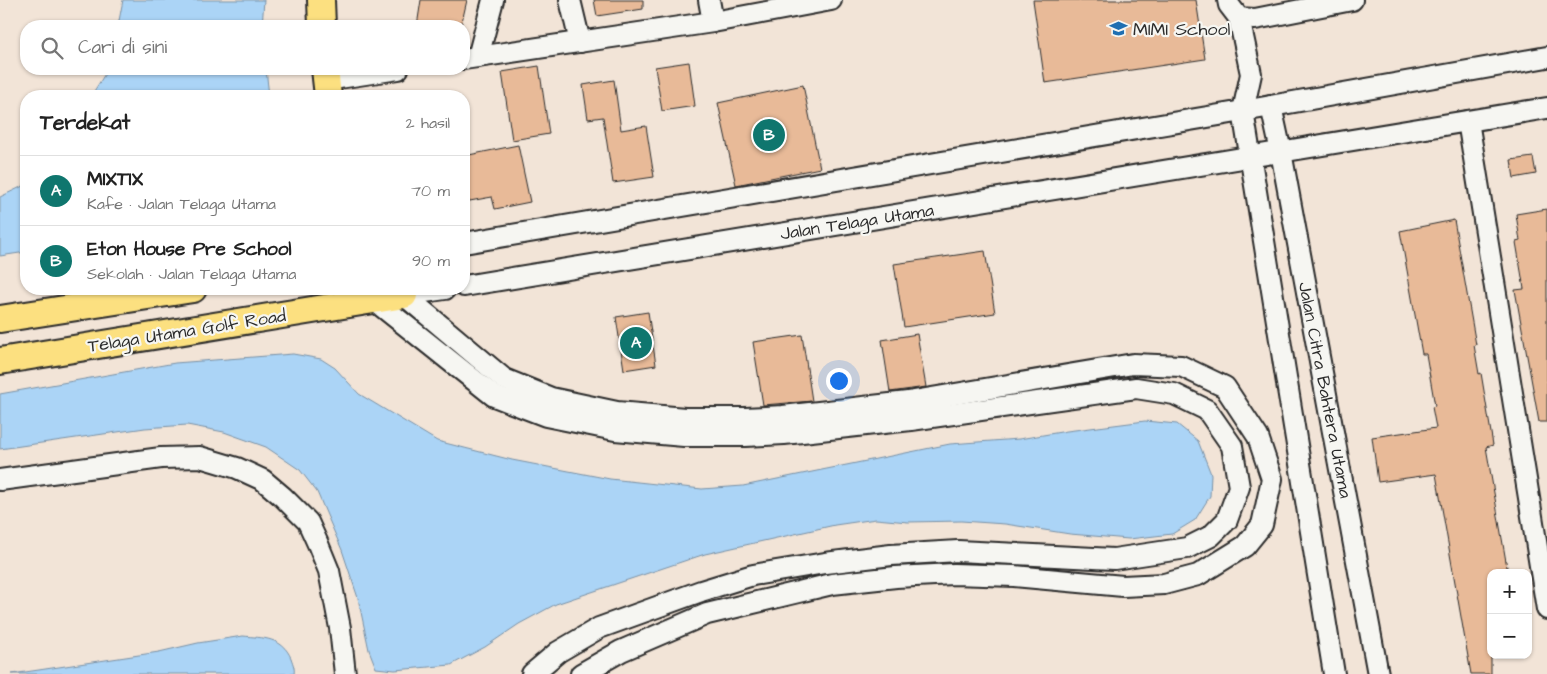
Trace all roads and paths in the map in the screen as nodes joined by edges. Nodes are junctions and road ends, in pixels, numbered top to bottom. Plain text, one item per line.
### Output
1 (321, 0) edge
2 (493, 0) edge
3 (570, 0) edge
4 (709, 0) edge
5 (831, 0) edge
6 (1228, 0) edge
7 (1352, 0) edge
8 (1238, 18) junction
9 (322, 20) edge
10 (714, 22) junction
11 (580, 42) junction
12 (1547, 57) edge
13 (471, 58) edge
14 (365, 75) edge
15 (326, 82) edge
16 (1271, 106) junction
17 (1547, 108) edge
18 (1243, 111) junction
19 (1468, 121) junction
20 (1281, 152) junction
21 (1250, 157) junction
22 (470, 242) edge
23 (470, 285) edge
24 (154, 295) edge
25 (372, 295) edge
26 (406, 295) edge
27 (0, 319) edge
28 (0, 361) edge
29 (0, 480) edge
30 (1540, 524) edge
31 (1547, 609) edge
32 (345, 674) edge
33 (532, 674) edge
34 (581, 674) edge
35 (1334, 674) edge
36 (1378, 674) edge

1 - 9 main road
2 - 13 street
3 - 11 street
4 - 10 street
5 - 10 street
6 - 8 street
7 - 8 street
8 - 18 street
10 - 11 street
11 - 13 street
12 - 16 street
14 - 15 street
16 - 18 street
16 - 20 street, Jalan Citra Bahtera Utama
17 - 19 street, Jalan Telaga Utama
18 - 21 street, Jalan Citra Bahtera Utama
18 - 22 street
19 - 20 street, Jalan Telaga Utama
19 - 30 street
20 - 21 street, Jalan Telaga Utama
20 - 36 street, Jalan Citra Bahtera Utama
21 - 23 street, Jalan Telaga Utama
21 - 35 street, Jalan Citra Bahtera Utama
24 - 27 main road
25 - 28 main road, Telaga Utama Golf Road
25 - 33 street
26 - 34 street
29 - 32 street
30 - 31 street

